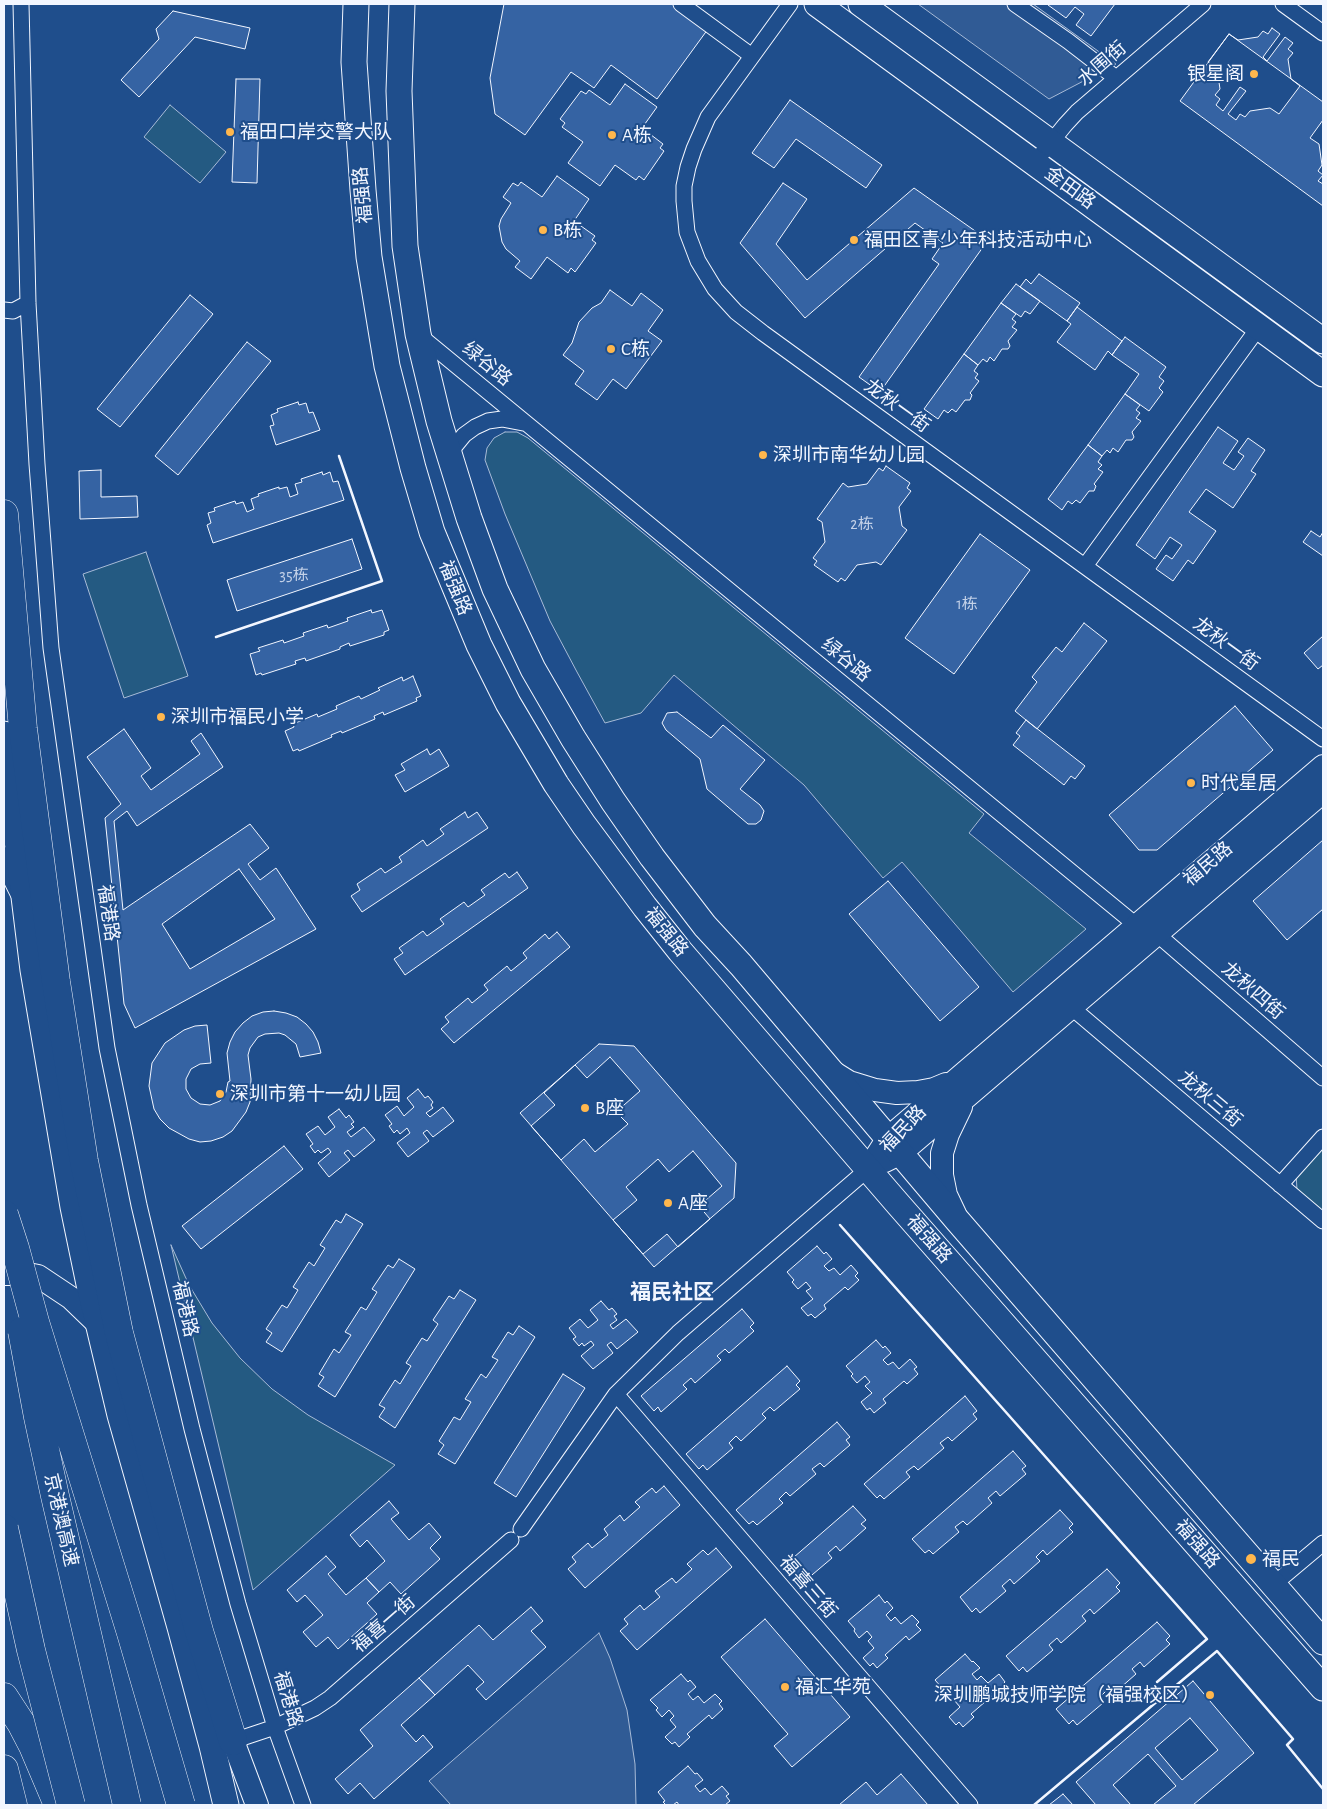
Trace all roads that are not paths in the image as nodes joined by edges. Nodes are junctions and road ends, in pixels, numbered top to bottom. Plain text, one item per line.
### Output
1 (21, 4) edge
2 (356, 4) edge
3 (402, 4) edge
4 (681, 4) edge
5 (790, 4) edge
6 (817, 4) edge
7 (861, 4) edge
8 (1014, 4) edge
9 (1203, 4) edge
10 (1283, 4) edge
11 (1323, 33) edge
12 (752, 56) junction
13 (1116, 78) junction
14 (1051, 142) junction
15 (1035, 162) junction
16 (28, 302) junction
17 (4, 310) edge
18 (1259, 326) junction
19 (418, 334) junction
20 (1323, 341) edge
21 (1323, 374) edge
22 (529, 426) junction
23 (450, 459) junction
24 (4, 514) edge
25 (1084, 566) junction
26 (4, 734) edge
27 (1323, 739) edge
28 (1323, 766) edge
29 (1323, 792) edge
30 (4, 858) edge
31 (22, 895) junction
32 (1146, 930) junction
33 (1071, 1007) junction
34 (830, 1070) junction
35 (1323, 1078) edge
36 (964, 1086) junction
37 (1323, 1136) edge
38 (895, 1146) junction
39 (868, 1169) junction
40 (1280, 1184) junction
41 (4, 1214) edge
42 (957, 1220) junction
43 (1323, 1220) edge
44 (4, 1233) edge
45 (4, 1274) edge
46 (98, 1324) junction
47 (616, 1394) junction
48 (4, 1528) edge
49 (1323, 1543) edge
50 (1273, 1585) junction
51 (1323, 1642) edge
52 (1323, 1688) edge
53 (4, 1697) edge
54 (275, 1727) junction
55 (233, 1741) junction
56 (4, 1769) edge
57 (13, 1805) edge
58 (58, 1805) edge
59 (70, 1805) edge
60 (127, 1805) edge
61 (181, 1805) edge
62 (226, 1805) edge
63 (257, 1805) edge
64 (303, 1805) edge
65 (970, 1805) edge

1 - 16 street, 福港路
2 - 39 main road, 福强路
3 - 19 main road, 福强路
4 - 12 street
5 - 12 street, 龙秋一街
6 - 15 main road, 金田路
7 - 14 main road, 金田路
8 - 13 street
9 - 13 street, 水围街
10 - 11 street
12 - 25 street, 龙秋一街
13 - 14 street, 水围街
14 - 15 street, 水围街
14 - 20 main road, 金田路
15 - 18 main road, 金田路
16 - 17 street
16 - 54 street, 福港路
18 - 21 main road, 金田路
18 - 25 street
19 - 22 street, 绿谷路
19 - 23 main road, 福强路
22 - 23 street, 绿谷路
22 - 32 street, 绿谷路
23 - 34 main road, 福强路
24 - 55 highway
25 - 27 street, 龙秋一街
26 - 31 main road
28 - 32 main road, 福民路
29 - 32 main road, 福民路
30 - 31 main road
31 - 46 main road
32 - 33 main road, 福民路
32 - 35 street, 龙秋四街
32 - 36 main road, 福民路
33 - 36 main road, 福民路
33 - 40 street, 龙秋三街
34 - 36 main road
34 - 38 main road, 福强路
36 - 38 main road, 福民路
36 - 42 main road
37 - 40 street
38 - 39 main road, 福民路
38 - 42 main road, 福强路
39 - 47 street, 福喜一街
39 - 52 main road, 福强路
40 - 43 street, 龙秋三街
41 - 61 highway, bridge
42 - 50 main road, 福强路
44 - 60 highway, 京港澳高速, bridge
45 - 46 main road
46 - 62 main road
47 - 54 street, 福喜一街
47 - 65 street, 福喜三街
48 - 59 highway, bridge
49 - 50 street
50 - 51 main road, 福强路
53 - 58 highway
54 - 55 street, 福喜一街
54 - 64 street, 福港路
55 - 63 main road
56 - 57 highway

